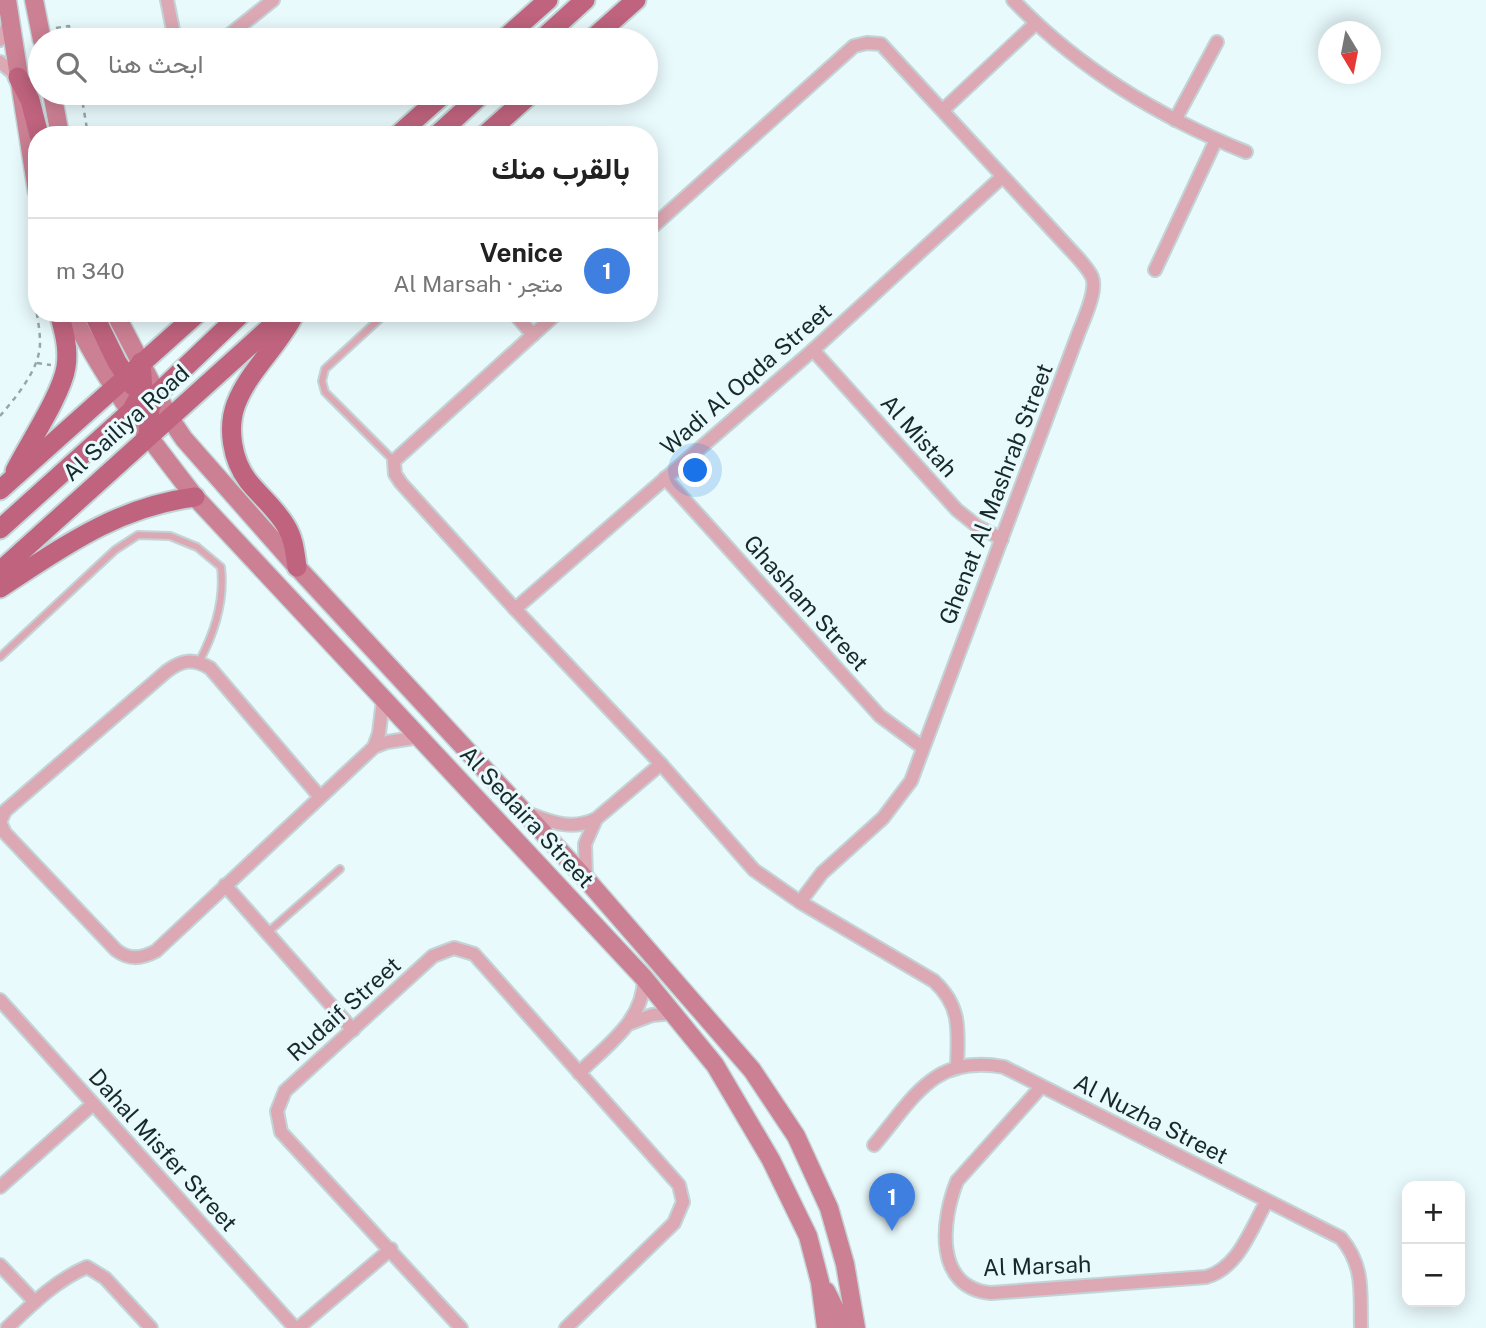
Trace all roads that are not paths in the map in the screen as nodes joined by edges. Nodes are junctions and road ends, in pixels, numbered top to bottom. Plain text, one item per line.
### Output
1 (34, 0) edge
2 (167, 0) edge
3 (273, 0) edge
4 (548, 0) edge
5 (585, 0) edge
6 (636, 0) edge
7 (1013, 0) edge
8 (8, 8) edge
9 (1036, 23) junction
10 (39, 28) edge
11 (173, 28) edge
12 (238, 28) edge
13 (516, 28) edge
14 (554, 28) edge
15 (604, 28) edge
16 (0, 40) edge
17 (1217, 42) dead end
18 (0, 62) edge
19 (18, 76) junction
20 (28, 96) edge
21 (31, 105) edge
22 (54, 105) edge
23 (432, 105) edge
24 (470, 105) edge
25 (519, 105) edge
26 (943, 110) junction
27 (1175, 120) junction
28 (37, 126) edge
29 (58, 126) edge
30 (408, 126) edge
31 (448, 126) edge
32 (495, 126) edge
33 (28, 137) edge
34 (1216, 140) junction
35 (1246, 152) dead end
36 (1002, 177) junction
37 (658, 222) edge
38 (1155, 270) dead end
39 (61, 322) edge
40 (76, 322) edge
41 (97, 322) edge
42 (120, 322) edge
43 (188, 322) edge
44 (232, 322) edge
45 (276, 322) edge
46 (290, 322) edge
47 (376, 322) edge
48 (522, 322) edge
49 (547, 322) edge
50 (533, 335) junction
51 (813, 350) junction
52 (141, 362) junction
53 (120, 381) junction
54 (145, 403) junction
55 (169, 417) junction
56 (148, 436) junction
57 (394, 461) junction
58 (665, 478) junction
59 (4, 486) edge
60 (195, 497) junction
61 (0, 529) edge
62 (1002, 539) junction
63 (297, 567) junction
64 (0, 571) edge
65 (0, 588) edge
66 (515, 610) junction
67 (0, 657) edge
68 (199, 662) junction
69 (383, 700) junction
70 (420, 737) junction
71 (374, 747) junction
72 (922, 747) junction
73 (661, 764) junction
74 (320, 797) junction
75 (524, 812) junction
76 (596, 819) junction
77 (340, 869) dead end
78 (586, 879) junction
79 (225, 885) junction
80 (800, 902) junction
81 (267, 933) junction
82 (644, 978) junction
83 (0, 1000) edge
84 (674, 1013) junction
85 (630, 1023) junction
86 (353, 1030) junction
87 (957, 1066) junction
88 (579, 1073) junction
89 (1041, 1087) junction
90 (93, 1104) junction
91 (874, 1145) dead end
92 (0, 1187) edge
93 (1267, 1201) junction
94 (391, 1249) junction
95 (0, 1265) edge
96 (820, 1282) junction
97 (34, 1302) junction
98 (823, 1322) edge
99 (856, 1324) edge
100 (8, 1328) edge
101 (151, 1328) edge
102 (296, 1328) edge
103 (461, 1328) edge
104 (566, 1328) edge
105 (841, 1328) edge
106 (1361, 1328) edge

1 - 10 main road
2 - 11 street
3 - 12 street
4 - 13 main road
5 - 14 main road
6 - 15 main road
7 - 9 street
8 - 16 street
8 - 19 main road
9 - 26 street
9 - 27 street
17 - 27 street
18 - 19 street
19 - 20 main road
19 - 33 main road
21 - 28 main road
22 - 29 main road
23 - 30 main road
24 - 31 main road
25 - 32 main road
26 - 36 street, Ghenat Al Mashrab Street
26 - 37 street, Ghenat Al Mashrab Street
27 - 34 street
34 - 35 street
34 - 38 street
36 - 51 street, Wadi Al Oqda Street
36 - 62 street, Ghenat Al Mashrab Street
39 - 59 main road
40 - 53 main road
41 - 53 main road
42 - 52 main road
43 - 52 main road, Al Sailiya Road
44 - 54 main road
45 - 55 main road, Al Sailiya Road
46 - 63 main road
47 - 57 lane
48 - 50 street
49 - 50 street
50 - 57 street
51 - 58 street, Wadi Al Oqda Street
51 - 62 street, Al Mistah
52 - 53 main road, Al Sailiya Road
52 - 54 main road
53 - 54 main road
53 - 59 main road, Al Sailiya Road
54 - 55 main road
54 - 56 main road
54 - 61 main road
55 - 56 main road, Al Sailiya Road
55 - 63 main road, Al Sedaira Street
56 - 60 main road, Al Sedaira Street
56 - 64 main road, Al Sailiya Road
57 - 66 street
58 - 66 street, Wadi Al Oqda Street
58 - 72 street, Ghasham Street
60 - 65 main road
60 - 69 main road, Al Sedaira Street
62 - 72 street, Ghenat Al Mashrab Street
63 - 75 main road, Al Sedaira Street
66 - 73 street
67 - 68 lane
68 - 74 street
68 - 79 street
69 - 70 main road, Al Sedaira Street
69 - 71 street
70 - 71 street
70 - 82 main road, Al Sedaira Street
71 - 74 street
72 - 80 street, Ghenat Al Mashrab Street
73 - 76 street
73 - 80 street
74 - 79 street
75 - 76 street
75 - 78 main road, Al Sedaira Street
76 - 78 street
77 - 81 lane
78 - 99 main road, Al Sedaira Street
79 - 81 street
80 - 87 street
81 - 86 street
82 - 84 main road, Al Sedaira Street
82 - 85 street
83 - 90 street, Dahal Misfer Street
84 - 85 street
84 - 96 main road, Al Sedaira Street
85 - 88 street
86 - 88 street, Rudaif Street
86 - 94 street, Rudaif Street
87 - 89 street, Al Nuzha Street
87 - 91 street, Al Nuzha Street
88 - 104 street, Rudaif Street
89 - 93 street, Al Nuzha Street
89 - 93 street, Al Marsah
90 - 92 street
90 - 102 street, Dahal Misfer Street
93 - 106 street, Al Nuzha Street
94 - 102 street
94 - 103 street, Rudaif Street
95 - 97 street
96 - 98 main road, Al Sedaira Street
96 - 105 main road
97 - 100 street
97 - 101 street

